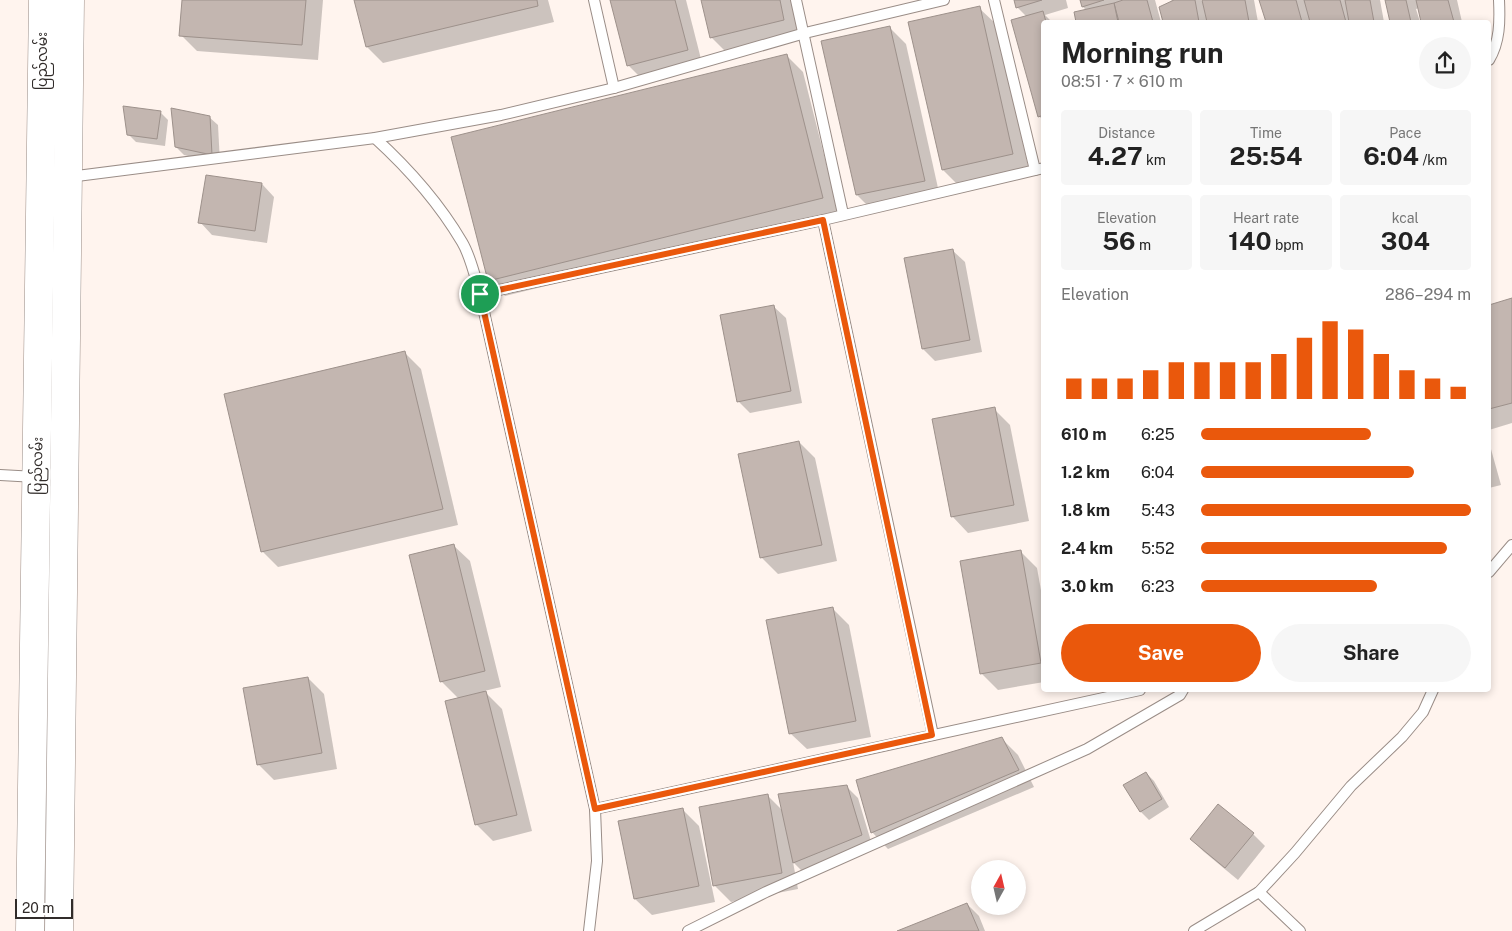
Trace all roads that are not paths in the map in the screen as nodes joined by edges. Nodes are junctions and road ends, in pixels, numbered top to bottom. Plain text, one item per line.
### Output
1 (43, 0) edge
2 (70, 0) edge
3 (594, 0) edge
4 (796, 0) edge
5 (944, 0) edge
6 (994, 0) edge
7 (1499, 0) edge
8 (804, 33) junction
9 (1491, 55) edge
10 (42, 74) junction
11 (70, 74) junction
12 (614, 88) junction
13 (376, 138) junction
14 (1040, 169) edge
15 (54, 178) junction
16 (843, 214) junction
17 (823, 220) junction
18 (480, 294) junction
19 (0, 475) edge
20 (37, 477) junction
21 (1512, 546) edge
22 (1491, 570) edge
23 (1131, 692) edge
24 (1182, 692) edge
25 (1433, 692) edge
26 (932, 735) junction
27 (595, 809) junction
28 (1259, 892) junction
29 (30, 931) edge
30 (58, 931) edge
31 (589, 931) edge
32 (688, 931) edge
33 (1194, 931) edge
34 (1300, 931) edge

1 - 10 highway, ပြည်လမ်း
2 - 11 highway, ပြည်လမ်း
3 - 12 lane
4 - 8 lane
5 - 8 lane
6 - 14 lane
7 - 9 lane
8 - 12 lane
8 - 16 lane
10 - 11 highway
10 - 15 highway, ပြည်လမ်း
11 - 15 highway, ပြည်လမ်း
12 - 13 lane
13 - 15 lane
13 - 18 lane
14 - 16 lane
15 - 20 highway, ပြည်လမ်း
15 - 30 highway, ပြည်လမ်း
16 - 17 lane
17 - 18 lane
17 - 26 lane
18 - 27 lane
19 - 20 lane
20 - 29 highway, ပြည်လမ်း
21 - 22 lane
23 - 26 lane
24 - 32 lane
25 - 28 lane
26 - 27 lane
27 - 31 lane
28 - 33 lane
28 - 34 lane

